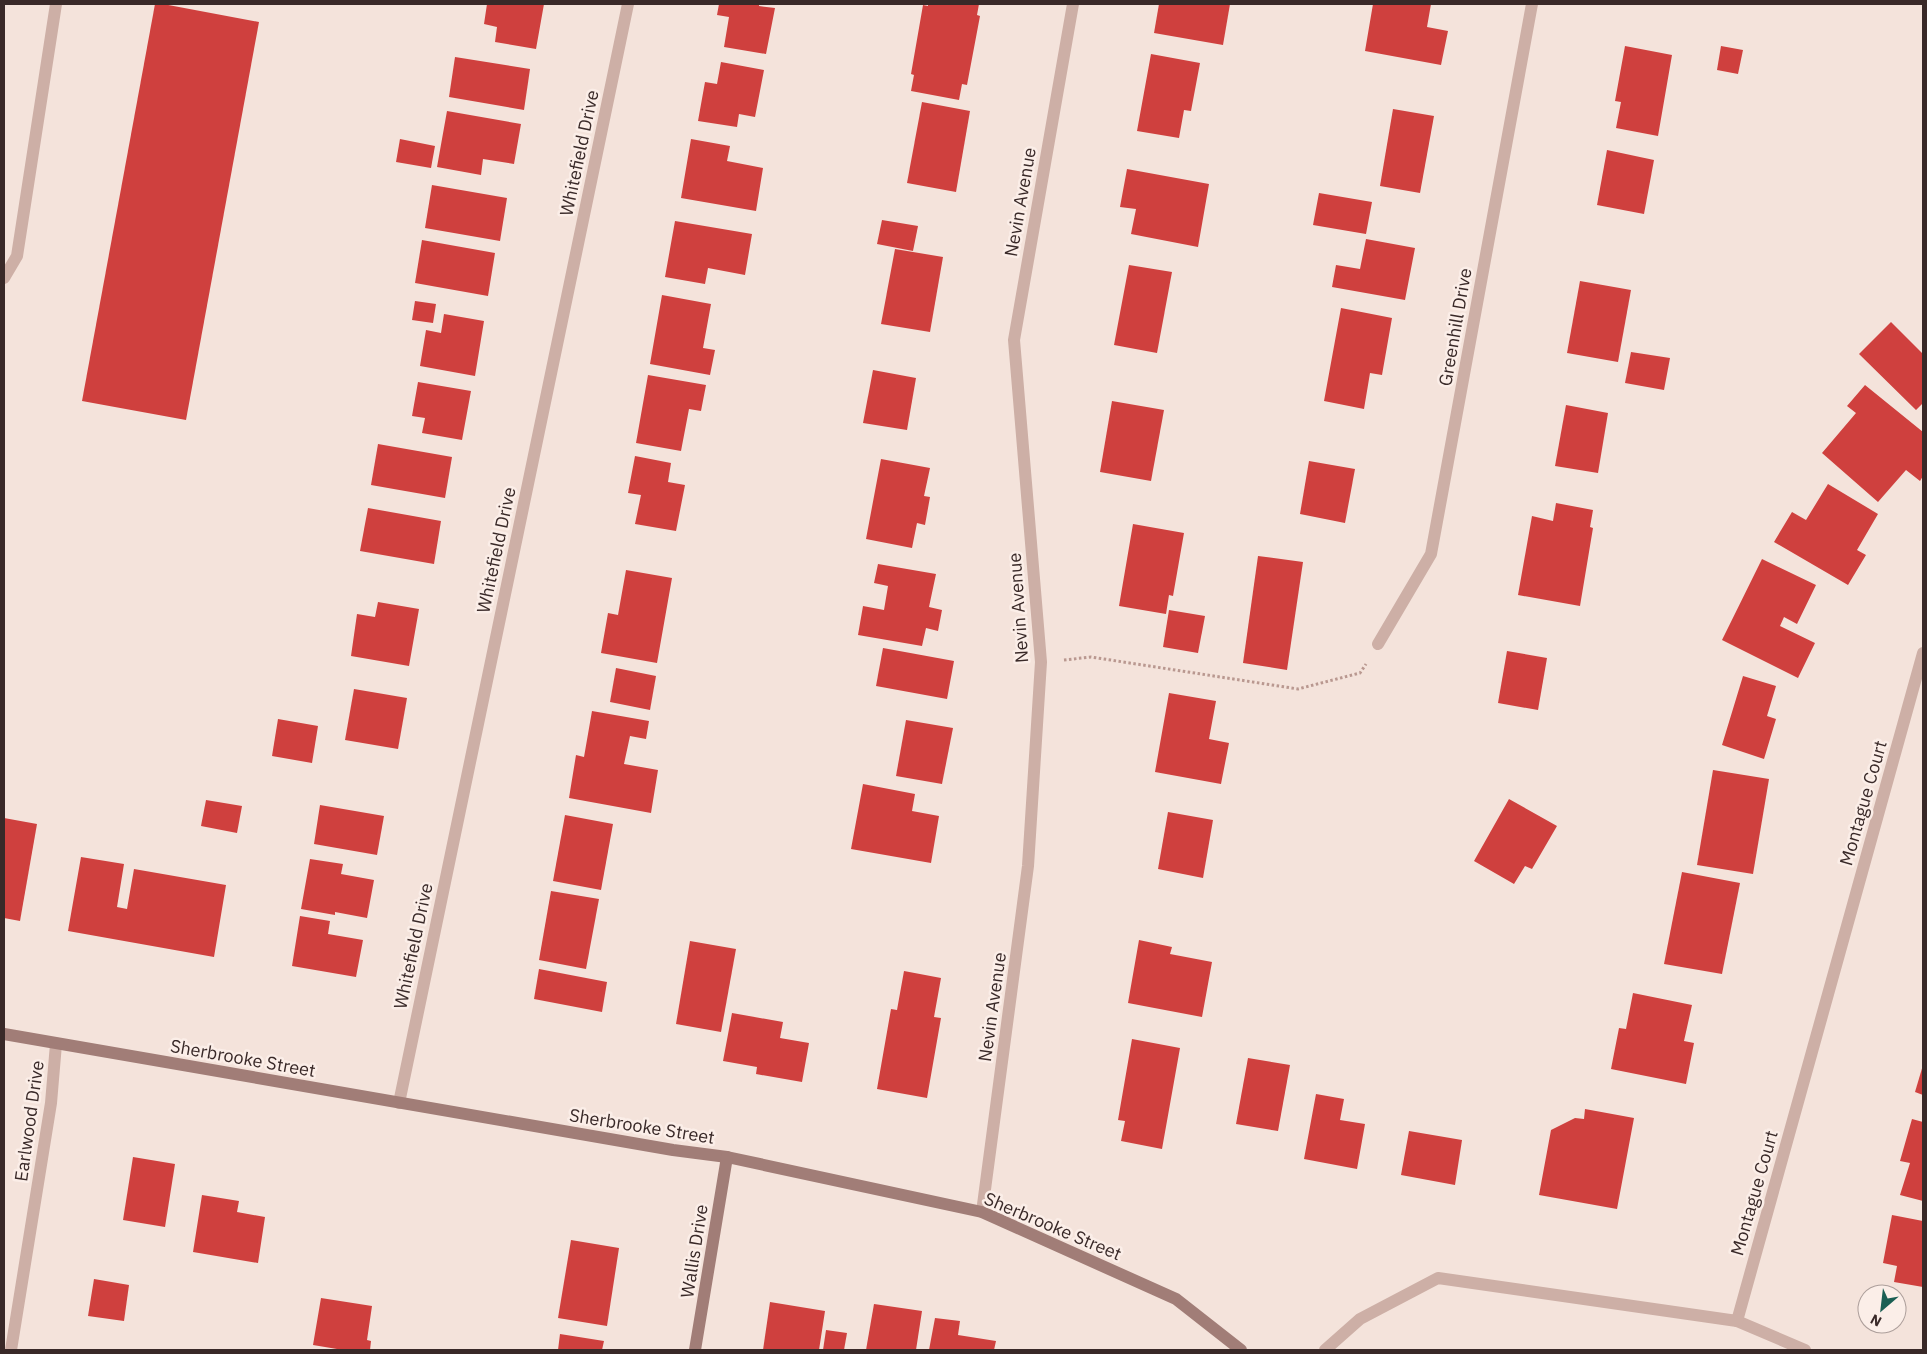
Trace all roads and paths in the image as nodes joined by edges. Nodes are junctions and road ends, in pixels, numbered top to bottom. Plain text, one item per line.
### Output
1 (56, 4) edge
2 (628, 4) edge
3 (1072, 4) edge
4 (1532, 4) edge
5 (4, 278) edge
6 (1378, 644) joint
7 (1923, 653) edge
8 (1041, 662) junction
9 (4, 1034) edge
10 (56, 1044) junction
11 (399, 1103) junction
12 (728, 1157) junction
13 (982, 1212) junction
14 (1736, 1322) junction
15 (12, 1350) edge
16 (695, 1350) edge
17 (1241, 1350) edge
18 (1325, 1350) edge
19 (1805, 1350) edge

1 - 5 street
2 - 11 street, Whitefield Drive
3 - 8 street, Nevin Avenue
4 - 6 street, Greenhill Drive
6 - 8 path
7 - 14 street, Montague Court
8 - 13 street, Nevin Avenue
9 - 10 main road, Sherbrooke Street
10 - 11 main road, Sherbrooke Street
10 - 15 street, Earlwood Drive
11 - 12 main road, Sherbrooke Street
12 - 13 main road, Sherbrooke Street
12 - 16 main road, Wallis Drive
13 - 17 main road, Sherbrooke Street
14 - 18 street
14 - 19 street

